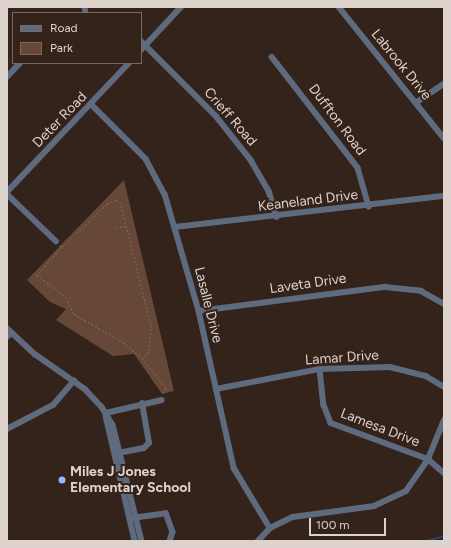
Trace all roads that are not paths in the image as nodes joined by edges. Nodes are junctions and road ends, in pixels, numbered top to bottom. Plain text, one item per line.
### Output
1 (181, 7) edge
2 (339, 7) edge
3 (142, 42) edge
4 (146, 45) junction
5 (142, 49) edge
6 (272, 57) dead end
7 (19, 64) edge
8 (128, 64) edge
9 (7, 77) edge
10 (444, 84) edge
11 (417, 102) junction
12 (91, 104) junction
13 (444, 138) edge
14 (7, 193) edge
15 (444, 196) edge
16 (369, 206) junction
17 (277, 217) junction
18 (175, 227) junction
19 (56, 241) road end
20 (444, 304) edge
21 (199, 311) junction
22 (7, 328) edge
23 (12, 332) junction
24 (7, 337) edge
25 (320, 369) junction
26 (74, 381) junction
27 (444, 387) edge
28 (216, 389) junction
29 (162, 400) road end
30 (142, 404) junction
31 (106, 414) junction
32 (444, 420) edge
33 (7, 429) edge
34 (120, 453) junction
35 (113, 454) junction
36 (428, 459) junction
37 (444, 473) edge
38 (133, 518) junction
39 (270, 528) junction
40 (135, 541) edge
41 (142, 541) edge
42 (170, 541) edge
43 (258, 541) edge

1 - 4 street
2 - 11 street, Labrook Drive
3 - 4 street, Crieff Road
4 - 5 street
4 - 17 street, Crieff Road
6 - 16 street, Duffton Road
7 - 9 street
8 - 12 street, Deter Road
10 - 11 street
11 - 13 street, Labrook Drive
12 - 14 street, Deter Road
12 - 18 street, Lasalle Drive
14 - 19 street
15 - 16 street, Keaneland Drive
16 - 17 street, Keaneland Drive
17 - 18 street, Keaneland Drive
18 - 21 street, Lasalle Drive
20 - 21 street, Laveta Drive
21 - 28 street, Lasalle Drive
22 - 23 street
23 - 24 street
23 - 26 street
25 - 27 street, Lamar Drive
25 - 28 street, Lamar Drive
25 - 36 street, Lamesa Drive
26 - 31 street
26 - 33 street
28 - 39 street, Lasalle Drive
29 - 30 street
30 - 31 street
30 - 34 street
31 - 34 street
31 - 35 street
32 - 36 street
34 - 35 street
34 - 38 street
35 - 38 street
36 - 37 street, Lamesa Drive
36 - 39 street
38 - 40 street
38 - 41 street
38 - 42 street
39 - 43 street

